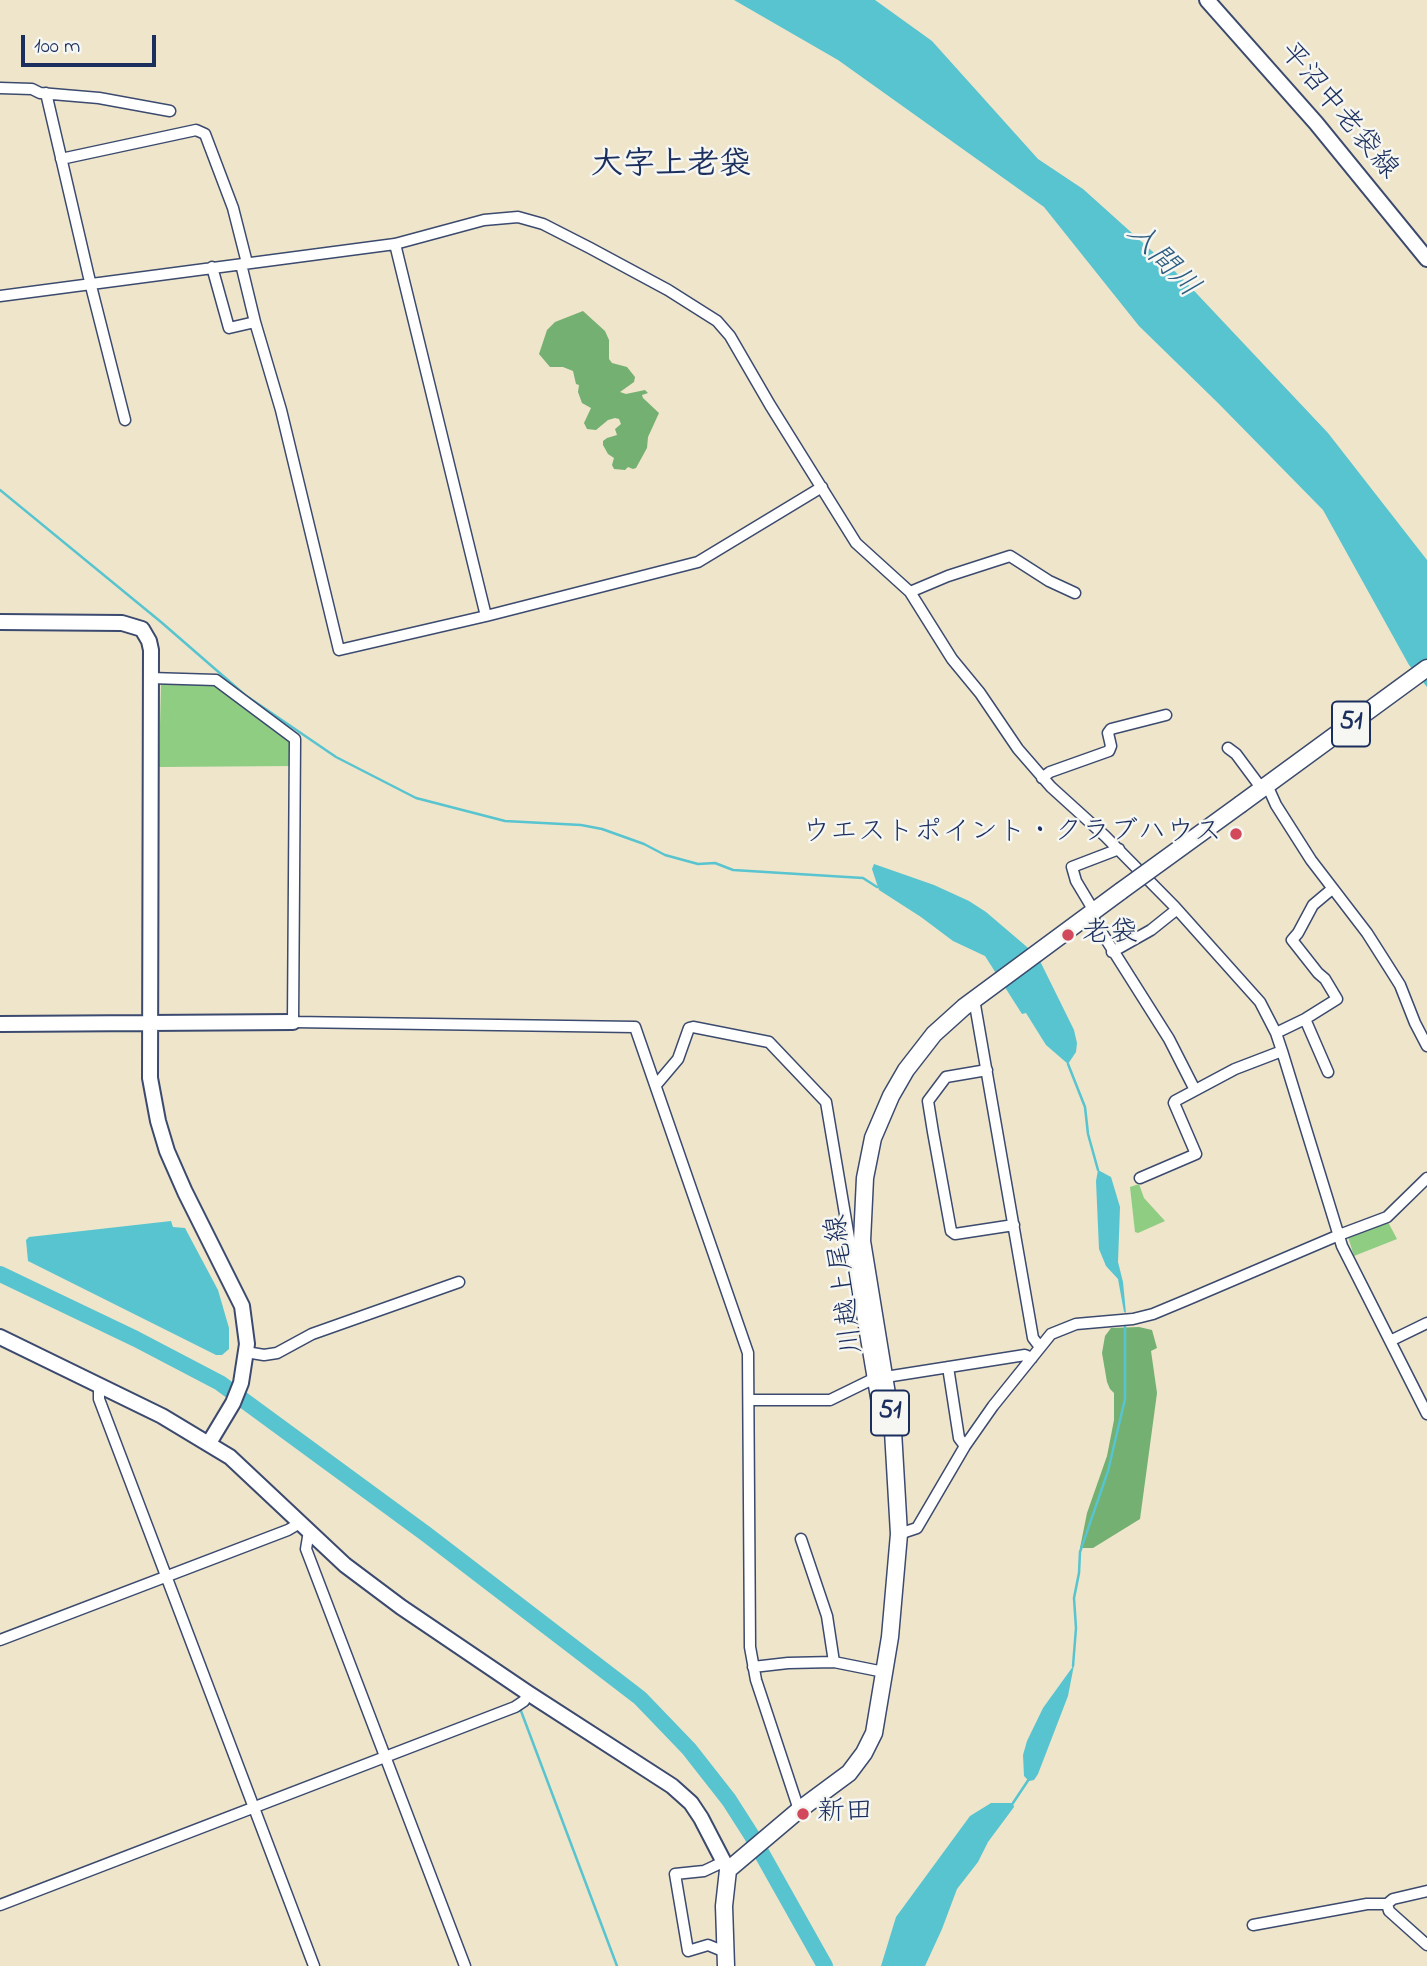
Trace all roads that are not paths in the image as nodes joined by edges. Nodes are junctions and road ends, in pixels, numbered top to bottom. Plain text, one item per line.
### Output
1 (1207, 0) edge
2 (0, 88) edge
3 (46, 93) junction
4 (170, 111) dead end
5 (61, 159) junction
6 (395, 244) junction
7 (1427, 259) edge
8 (244, 263) junction
9 (212, 267) junction
10 (91, 286) junction
11 (0, 296) edge
12 (255, 322) junction
13 (125, 420) dead end
14 (822, 487) junction
15 (911, 592) junction
16 (1074, 593) dead end
17 (486, 616) junction
18 (0, 622) edge
19 (1427, 668) edge
20 (150, 678) junction
21 (1166, 715) dead end
22 (1228, 748) dead end
23 (1042, 778) junction
24 (1268, 784) junction
25 (1119, 849) junction
26 (1332, 889) junction
27 (1176, 909) junction
28 (1092, 913) junction
29 (1112, 952) junction
30 (974, 999) junction
31 (1305, 1019) junction
32 (293, 1021) junction
33 (0, 1024) edge
34 (149, 1024) junction
35 (1276, 1032) junction
36 (1427, 1046) edge
37 (1282, 1051) junction
38 (987, 1070) junction
39 (1328, 1072) dead end
40 (656, 1085) junction
41 (1195, 1090) junction
42 (1140, 1178) dead end
43 (1427, 1178) edge
44 (1014, 1225) junction
45 (1339, 1235) junction
46 (459, 1282) dead end
47 (1427, 1323) edge
48 (0, 1337) edge
49 (1390, 1341) junction
50 (1040, 1347) junction
51 (246, 1352) junction
52 (1032, 1358) junction
53 (948, 1367) junction
54 (879, 1378) junction
55 (99, 1384) junction
56 (749, 1400) junction
57 (1427, 1414) edge
58 (209, 1443) junction
59 (965, 1446) junction
60 (305, 1527) junction
61 (899, 1534) junction
62 (800, 1539) dead end
63 (166, 1576) junction
64 (0, 1640) edge
65 (834, 1662) junction
66 (753, 1667) junction
67 (884, 1672) junction
68 (528, 1693) junction
69 (386, 1758) junction
70 (255, 1808) junction
71 (799, 1810) junction
72 (726, 1866) junction
73 (1427, 1891) edge
74 (1387, 1904) junction
75 (0, 1905) edge
76 (1253, 1925) dead end
77 (1427, 1945) edge
78 (725, 1959) edge
79 (314, 1966) edge
80 (465, 1966) edge

1 - 7 street, 平沼中老袋線
2 - 3 street
3 - 4 street
3 - 5 street
5 - 8 street
5 - 10 street
6 - 8 street
6 - 14 street
6 - 17 street
8 - 9 street
8 - 12 street
9 - 10 street
9 - 12 street
10 - 11 street
10 - 13 street
12 - 17 street
14 - 15 street
14 - 17 street
15 - 16 street
15 - 23 street
18 - 20 street
19 - 24 main road, 川越上尾線 / 51
20 - 32 street
20 - 34 street
21 - 23 street
22 - 24 street
23 - 25 street
24 - 26 street
24 - 28 main road, 川越上尾線 / 51, bridge
25 - 27 street
25 - 28 street
26 - 31 street
26 - 36 street
27 - 29 street
27 - 35 street
28 - 29 street
28 - 30 main road, 川越上尾線 / 51
29 - 41 street
30 - 38 street
30 - 54 main road, 川越上尾線 / 51
31 - 35 street
31 - 39 street
32 - 34 street
32 - 40 street
33 - 34 street
34 - 51 street
35 - 37 street
37 - 41 street
37 - 45 street
38 - 44 street
38 - 44 street
40 - 54 street
40 - 56 street
41 - 42 street
43 - 45 street
44 - 50 street
45 - 49 street
45 - 50 street
46 - 51 street
47 - 49 street
48 - 55 street
49 - 57 street
50 - 52 street
51 - 58 street
52 - 53 street
52 - 59 street
53 - 54 street
53 - 59 street
54 - 56 street
54 - 61 main road, 川越上尾線 / 51
55 - 58 street
55 - 63 street
56 - 66 street
58 - 60 street
59 - 61 street
60 - 63 street
60 - 68 street
60 - 69 street
61 - 67 main road, 川越上尾線 / 51
62 - 65 street
63 - 64 street
63 - 70 street
65 - 66 street
65 - 67 street
66 - 71 street
67 - 71 main road, 川越上尾線 / 51
68 - 69 street
68 - 72 street
69 - 70 street
69 - 80 street
70 - 75 street
70 - 79 street
71 - 72 main road, 川越上尾線 / 51
72 - 78 main road
72 - 78 street
73 - 74 street
74 - 76 street
74 - 77 street

